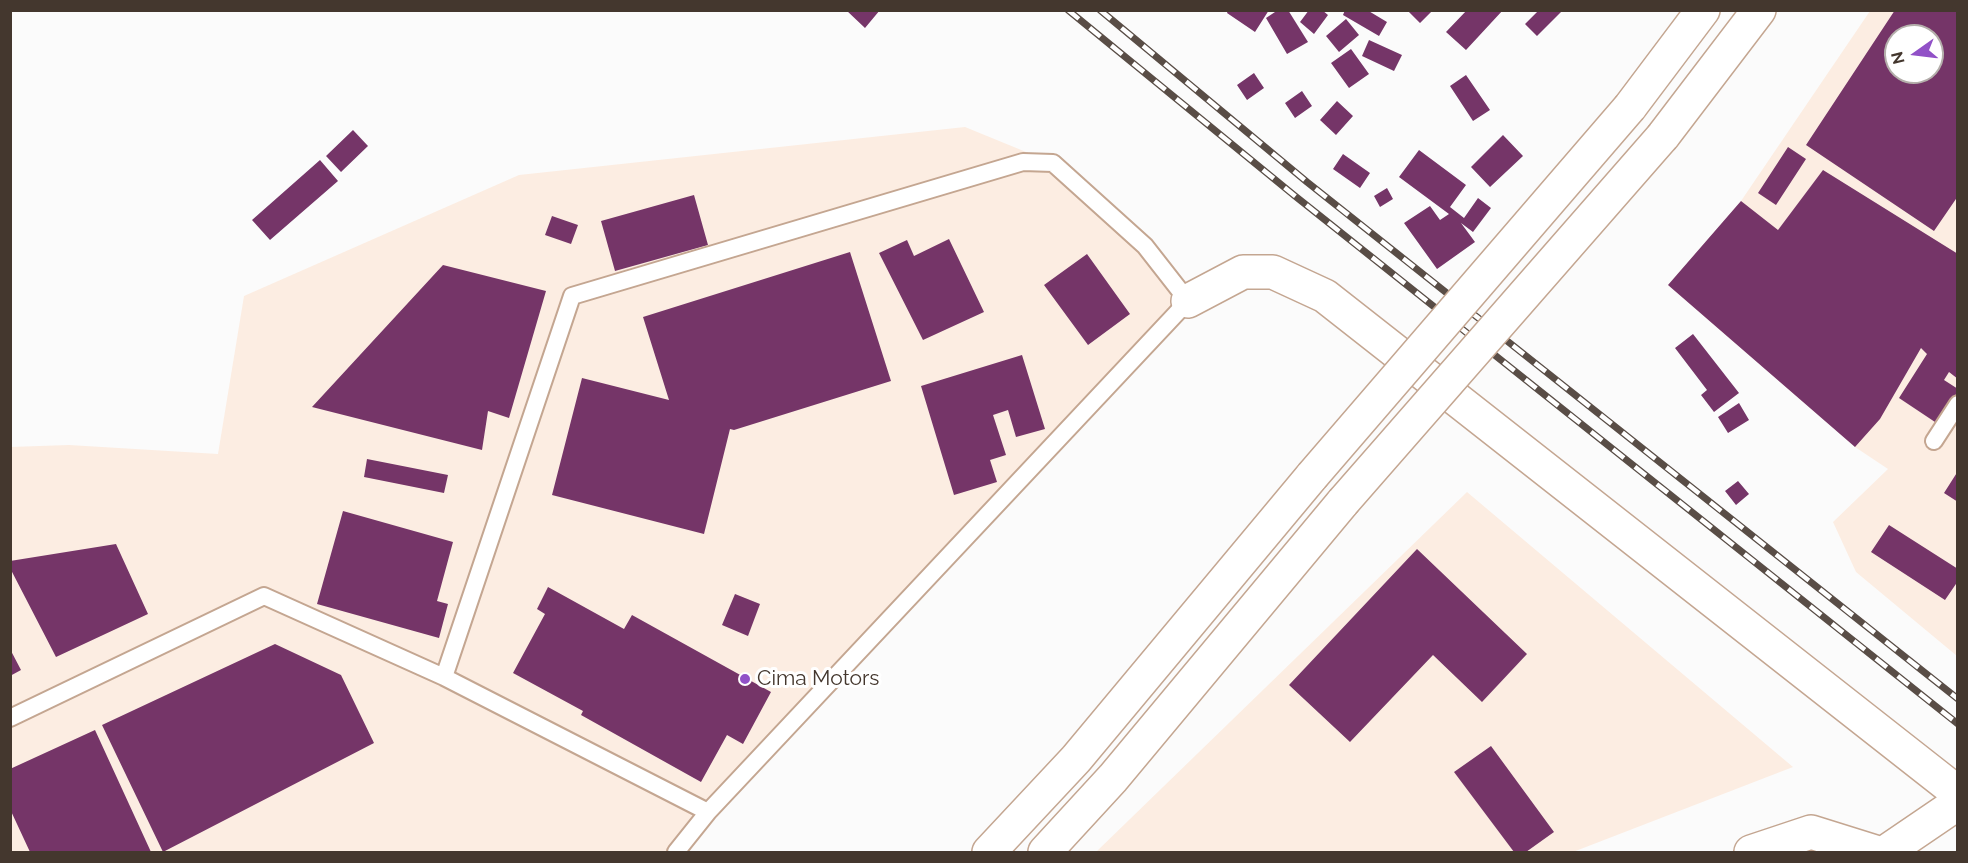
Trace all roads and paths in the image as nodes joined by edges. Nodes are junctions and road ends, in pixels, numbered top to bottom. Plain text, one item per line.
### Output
1 (1703, 10) edge
2 (1759, 10) edge
3 (1188, 301) junction
4 (1958, 404) edge
5 (1934, 441) dead end
6 (444, 677) junction
7 (10, 718) edge
8 (1958, 794) edge
9 (1958, 803) edge
10 (708, 812) junction
11 (676, 852) edge
12 (988, 852) edge
13 (1045, 852) edge
14 (1751, 852) edge
15 (1875, 852) edge
16 (1886, 852) edge

1 - 12 main road, bridge
2 - 13 main road, bridge
3 - 6 lane
3 - 8 main road
3 - 10 lane
4 - 5 lane
6 - 7 lane
6 - 10 lane
9 - 16 main road
10 - 11 lane
14 - 15 main road

